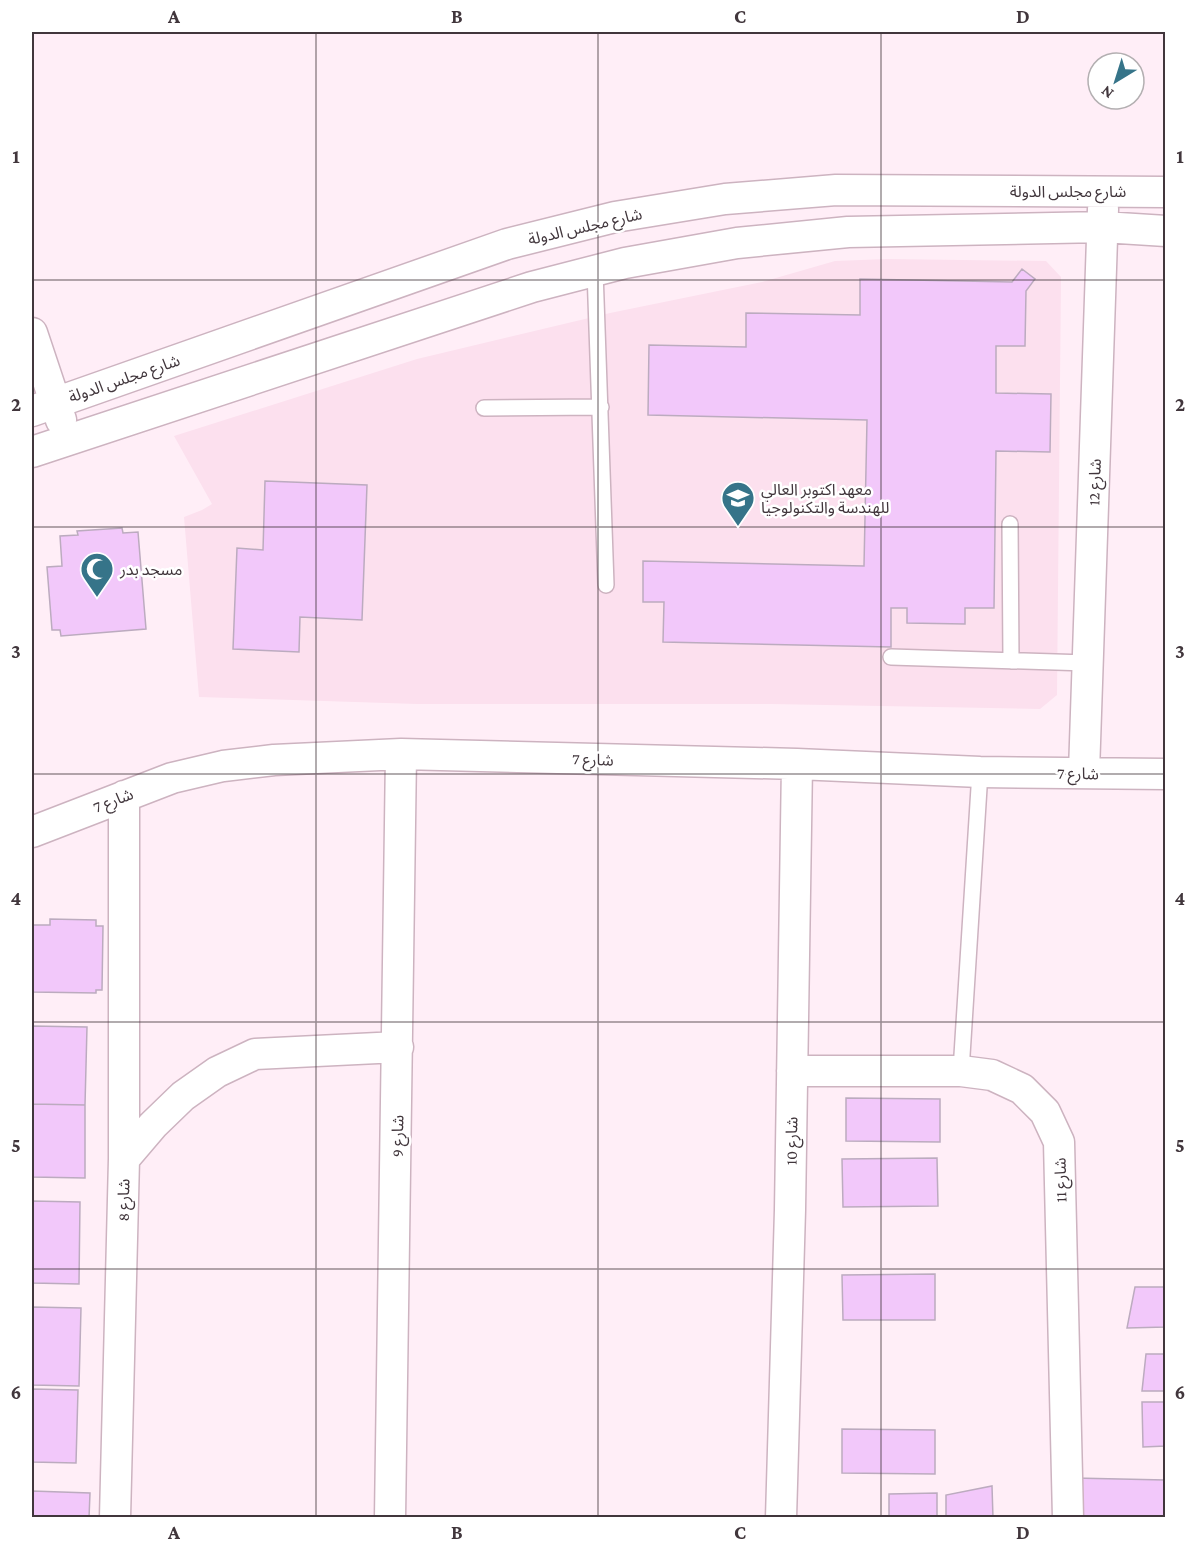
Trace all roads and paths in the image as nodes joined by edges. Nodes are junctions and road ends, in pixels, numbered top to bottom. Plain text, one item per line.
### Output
1 (1104, 191) junction
2 (1166, 192) edge
3 (1103, 227) junction
4 (1166, 231) edge
5 (595, 271) junction
6 (32, 333) edge
7 (43, 407) edge
8 (601, 407) junction
9 (484, 408) dead end
10 (69, 440) junction
11 (32, 452) edge
12 (1010, 524) dead end
13 (606, 585) dead end
14 (891, 657) dead end
15 (1011, 661) junction
16 (1087, 663) junction
17 (401, 754) junction
18 (797, 764) junction
19 (980, 772) junction
20 (1084, 772) junction
21 (1166, 774) edge
22 (124, 796) junction
23 (32, 832) edge
24 (398, 1047) junction
25 (792, 1071) junction
26 (961, 1071) junction
27 (124, 1159) junction
28 (115, 1518) edge
29 (390, 1518) edge
30 (781, 1518) edge
31 (1068, 1518) edge

1 - 2 street, شارع مجلس الدولة
1 - 3 street, شارع 12
1 - 7 street, شارع مجلس الدولة
3 - 4 street
3 - 5 street
3 - 16 street, شارع 12
5 - 8 lane
5 - 10 street
6 - 7 street
7 - 10 street
8 - 9 lane
8 - 13 lane
10 - 11 street
12 - 15 lane
14 - 15 lane
15 - 16 lane
16 - 20 street, شارع 12
17 - 18 street, شارع 7
17 - 22 street, شارع 7
17 - 24 street, شارع 9
18 - 19 street, شارع 7
18 - 25 street, شارع 10
19 - 20 street, شارع 7
19 - 26 lane
20 - 21 street, شارع 7
22 - 23 street, شارع 7
22 - 27 street
24 - 27 street, شارع 8
24 - 29 street, شارع 9
25 - 26 street, شارع 11
25 - 30 street, شارع 10
26 - 31 street, شارع 11
27 - 28 street, شارع 8

